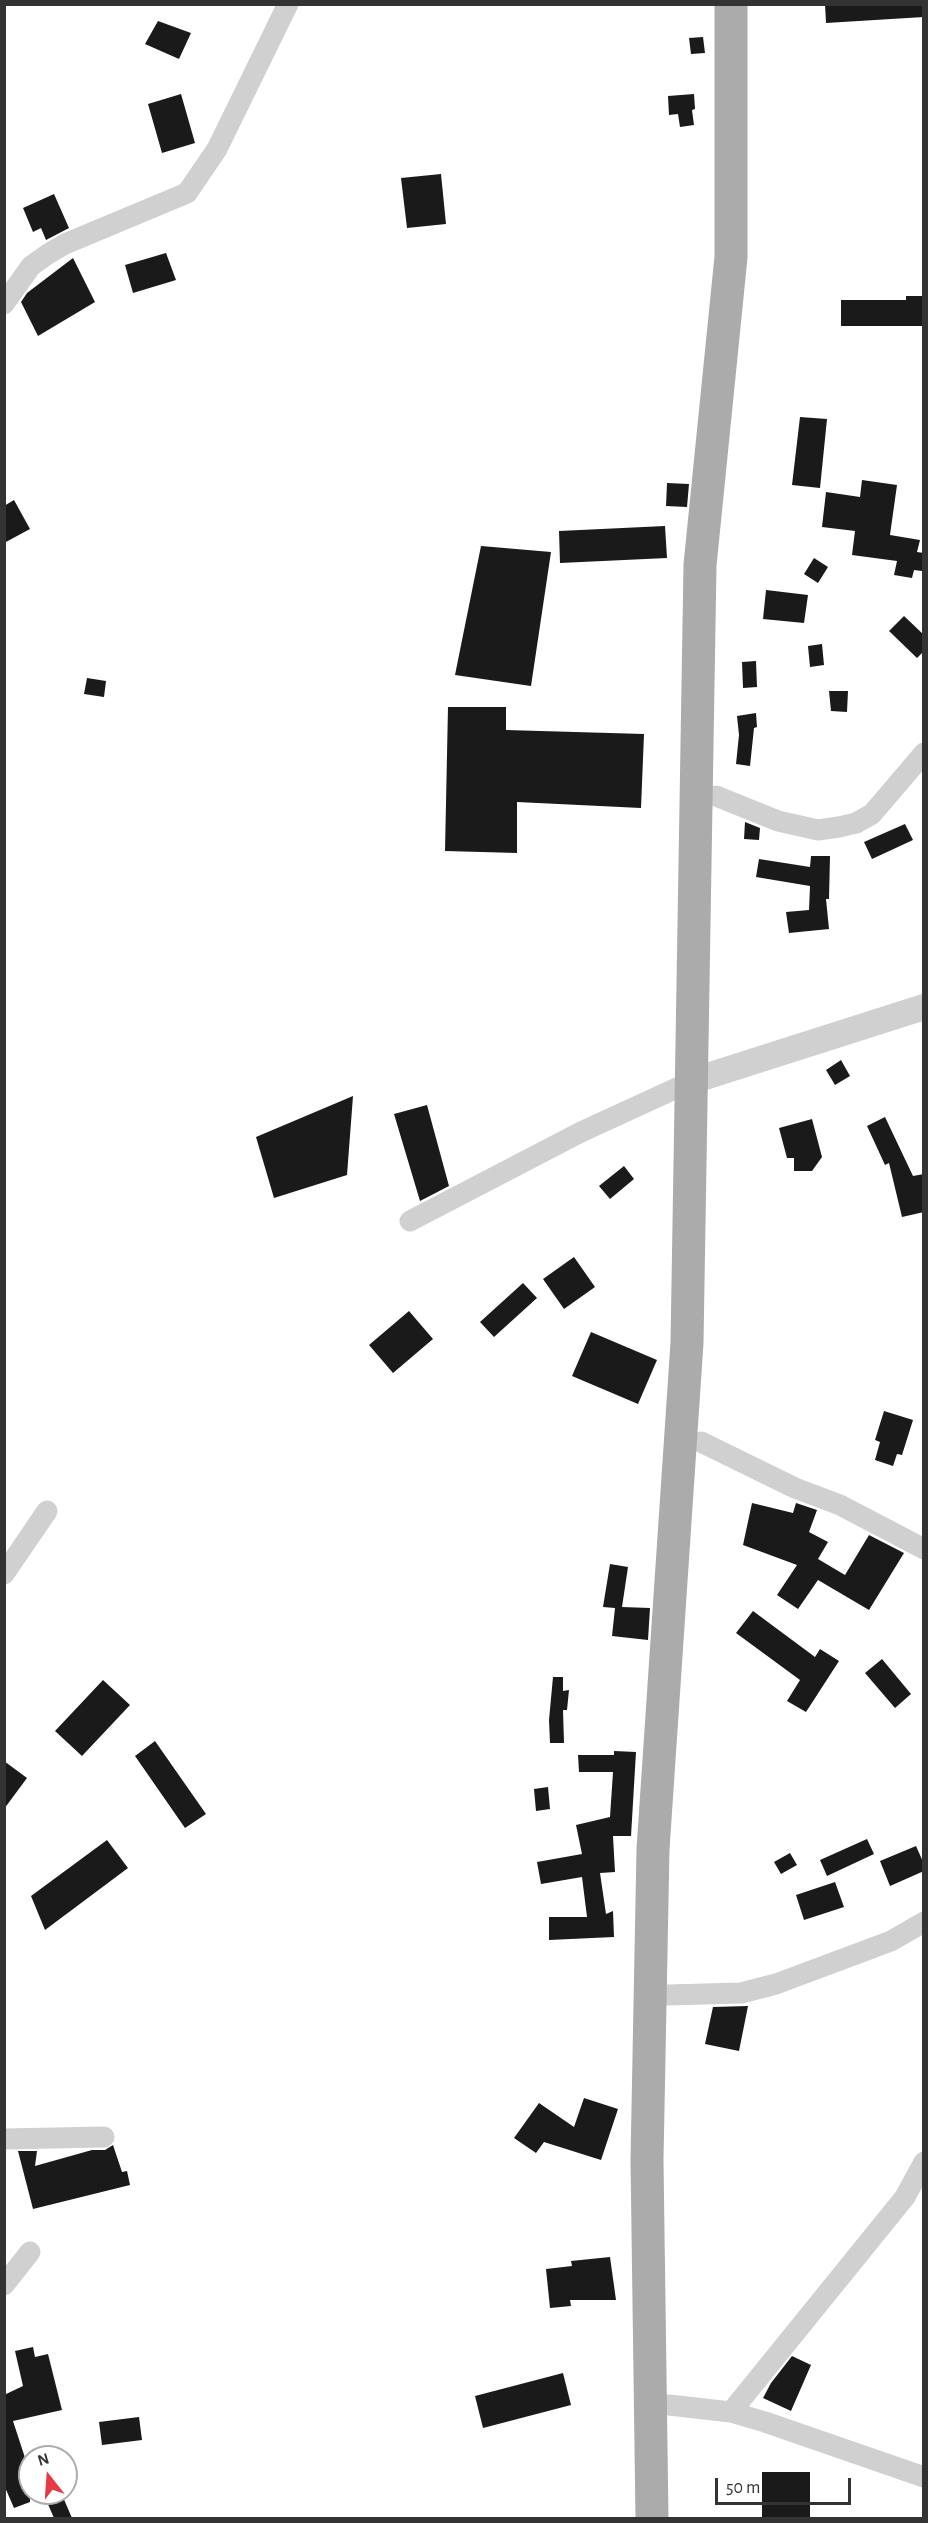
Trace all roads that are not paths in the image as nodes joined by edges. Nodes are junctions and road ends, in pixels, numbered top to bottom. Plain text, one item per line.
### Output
1 (288, 4) edge
2 (731, 4) edge
3 (752, 4) edge
4 (4, 304) edge
5 (733, 321) junction
6 (924, 753) edge
7 (716, 796) junction
8 (924, 1007) edge
9 (703, 1077) junction
10 (410, 1221) dead end
11 (701, 1442) junction
12 (47, 1511) dead end
13 (924, 1549) edge
14 (4, 1574) edge
15 (663, 1849) junction
16 (924, 1922) edge
17 (669, 1995) junction
18 (104, 2137) dead end
19 (4, 2139) edge
20 (924, 2162) edge
21 (30, 2252) dead end
22 (4, 2285) edge
23 (669, 2405) junction
24 (731, 2412) junction
25 (924, 2477) edge
26 (652, 2518) edge
27 (670, 2518) edge

1 - 4 street
2 - 5 main road
3 - 5 main road
5 - 7 main road
5 - 9 main road
6 - 7 street
7 - 9 main road
8 - 9 street
9 - 10 street
9 - 11 main road
9 - 15 main road
11 - 13 street
11 - 15 main road
12 - 14 street
15 - 17 main road
15 - 26 main road
16 - 17 street
17 - 23 main road
18 - 19 street
20 - 24 street
21 - 22 street
23 - 24 street
23 - 27 main road
24 - 25 street

